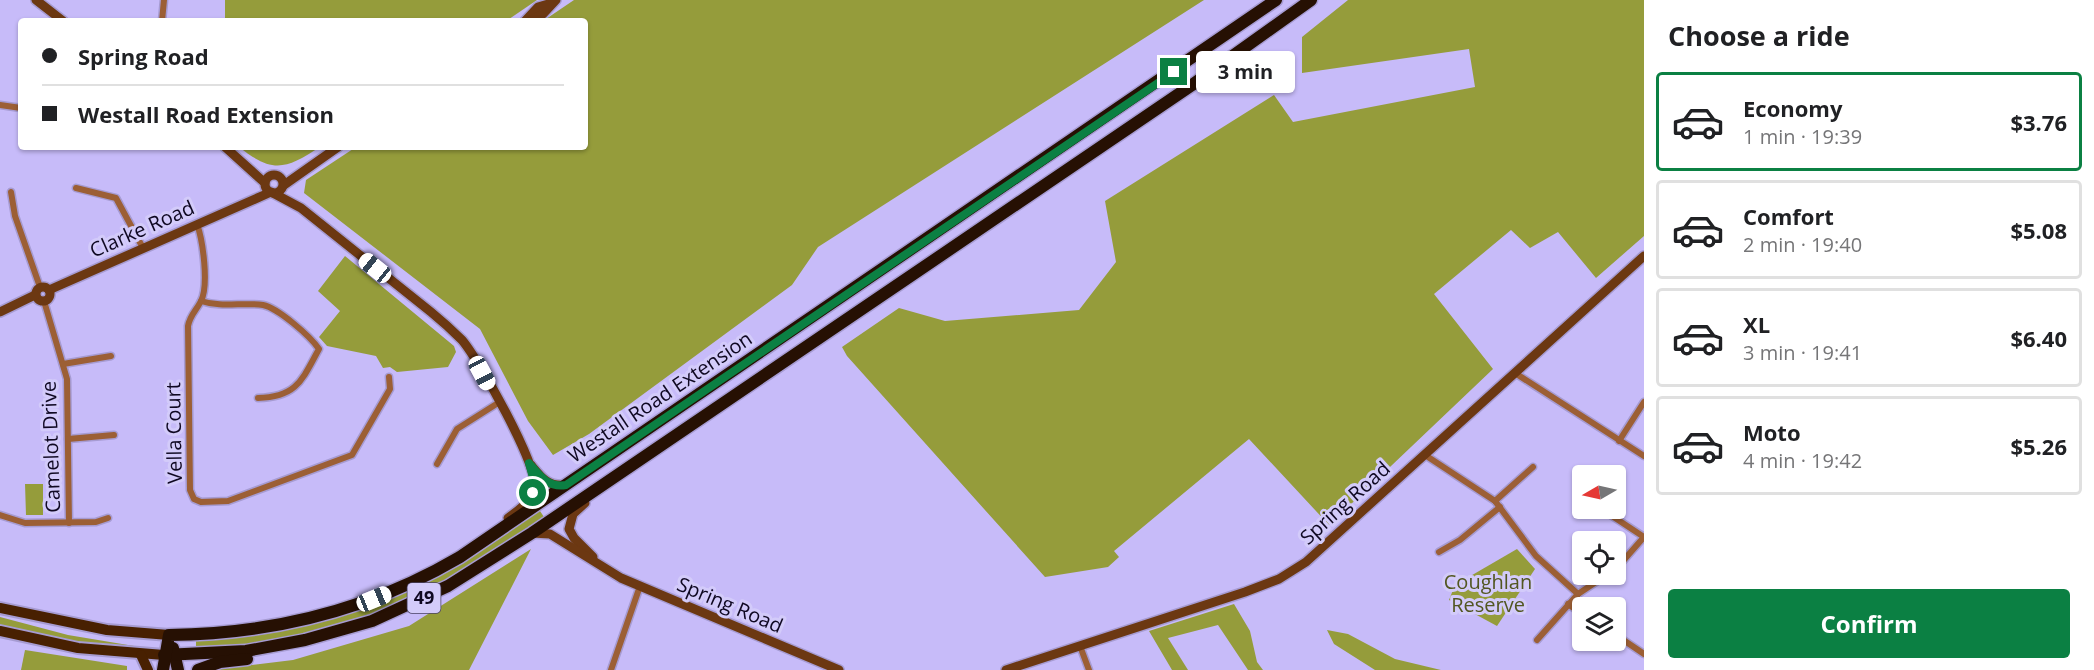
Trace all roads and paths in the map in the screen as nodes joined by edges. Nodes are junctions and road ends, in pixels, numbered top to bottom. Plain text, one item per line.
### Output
1 (36, 0) edge
2 (164, 0) edge
3 (1276, 0) edge
4 (1311, 0) edge
5 (554, 2) edge
6 (59, 18) edge
7 (162, 18) edge
8 (529, 18) edge
9 (0, 105) edge
10 (18, 108) edge
11 (229, 150) edge
12 (333, 150) edge
13 (245, 163) junction
14 (303, 170) junction
15 (275, 175) junction
16 (284, 186) junction
17 (76, 188) dead end
18 (269, 188) junction
19 (11, 192) dead end
20 (301, 208) junction
21 (197, 224) junction
22 (143, 248) junction
23 (1644, 256) edge
24 (42, 291) junction
25 (44, 301) joint
26 (201, 301) junction
27 (0, 312) edge
28 (111, 356) dead end
29 (63, 364) junction
30 (1515, 373) junction
31 (389, 377) dead end
32 (258, 398) dead end
33 (1644, 402) edge
34 (498, 403) junction
35 (114, 435) dead end
36 (68, 439) junction
37 (1619, 441) junction
38 (1425, 455) junction
39 (1644, 456) edge
40 (529, 463) junction
41 (436, 464) dead end
42 (1533, 467) dead end
43 (628, 468) junction
44 (566, 485) junction
45 (1495, 501) junction
46 (1500, 507) junction
47 (0, 514) edge
48 (108, 518) dead end
49 (1617, 519) edge
50 (69, 522) junction
51 (532, 533) junction
52 (1644, 537) edge
53 (1642, 545) edge
54 (1439, 552) dead end
55 (1626, 560) edge
56 (443, 567) junction
57 (609, 571) junction
58 (1592, 585) edge
59 (640, 586) junction
60 (1578, 594) junction
61 (1568, 604) junction
62 (1572, 607) edge
63 (0, 608) edge
64 (0, 631) edge
65 (169, 635) junction
66 (305, 640) junction
67 (1537, 640) dead end
68 (1626, 642) edge
69 (1080, 646) junction
70 (141, 654) junction
71 (1644, 654) edge
72 (169, 655) junction
73 (148, 670) edge
74 (163, 670) edge
75 (178, 670) edge
76 (198, 670) edge
77 (611, 670) edge
78 (839, 670) edge
79 (1006, 670) edge
80 (1089, 670) edge

1 - 6 main road
2 - 7 street
3 - 44 highway, Westall Road Extension / 49
4 - 43 highway, Westall Road Extension / 49
5 - 8 main road
9 - 10 street
11 - 13 main road
12 - 14 main road
13 - 15 main road
13 - 18 main road
14 - 15 main road
14 - 16 main road
15 - 16 main road
15 - 18 main road
16 - 18 main road
16 - 20 main road
17 - 22 street
18 - 20 main road
18 - 21 main road, Clarke Road
19 - 24 street
20 - 34 main road
21 - 22 main road, Clarke Road
21 - 26 street, Vella Court
22 - 24 main road, Clarke Road
23 - 30 main road, Spring Road
24 - 25 main road
24 - 27 main road, Clarke Road
25 - 29 street, Camelot Drive
26 - 31 street, Vella Court
26 - 32 street
28 - 29 street
29 - 36 street, Camelot Drive
30 - 37 street
30 - 38 main road, Spring Road
33 - 37 street
34 - 40 main road
34 - 41 street
35 - 36 street
36 - 50 street, Camelot Drive
37 - 39 street
38 - 45 street
38 - 69 main road, Spring Road
40 - 44 main road
40 - 56 main road
42 - 45 street
43 - 51 highway, Westall Road Extension / 49
43 - 57 main road, Spring Road
44 - 56 highway, Westall Road Extension / 49
45 - 46 street
46 - 54 street
46 - 60 street
47 - 50 street
48 - 50 street
49 - 52 street
51 - 57 main road, Spring Road
51 - 66 highway, Westall Road Extension / 49
52 - 53 street
53 - 55 street
56 - 65 highway, Westall Road Extension / 49
57 - 59 main road, Spring Road
58 - 60 street
59 - 77 street
59 - 78 main road, Spring Road
60 - 61 street
61 - 62 street
61 - 67 street
63 - 65 main road, Westall Road Extension / 49
64 - 70 main road, Westall Road Extension / 49
65 - 72 highway
66 - 72 highway, Westall Road Extension / 49
66 - 76 highway
68 - 71 street
69 - 79 main road, Spring Road
69 - 80 street
70 - 72 main road, Westall Road Extension / 49
70 - 73 main road
72 - 74 highway
72 - 75 highway

